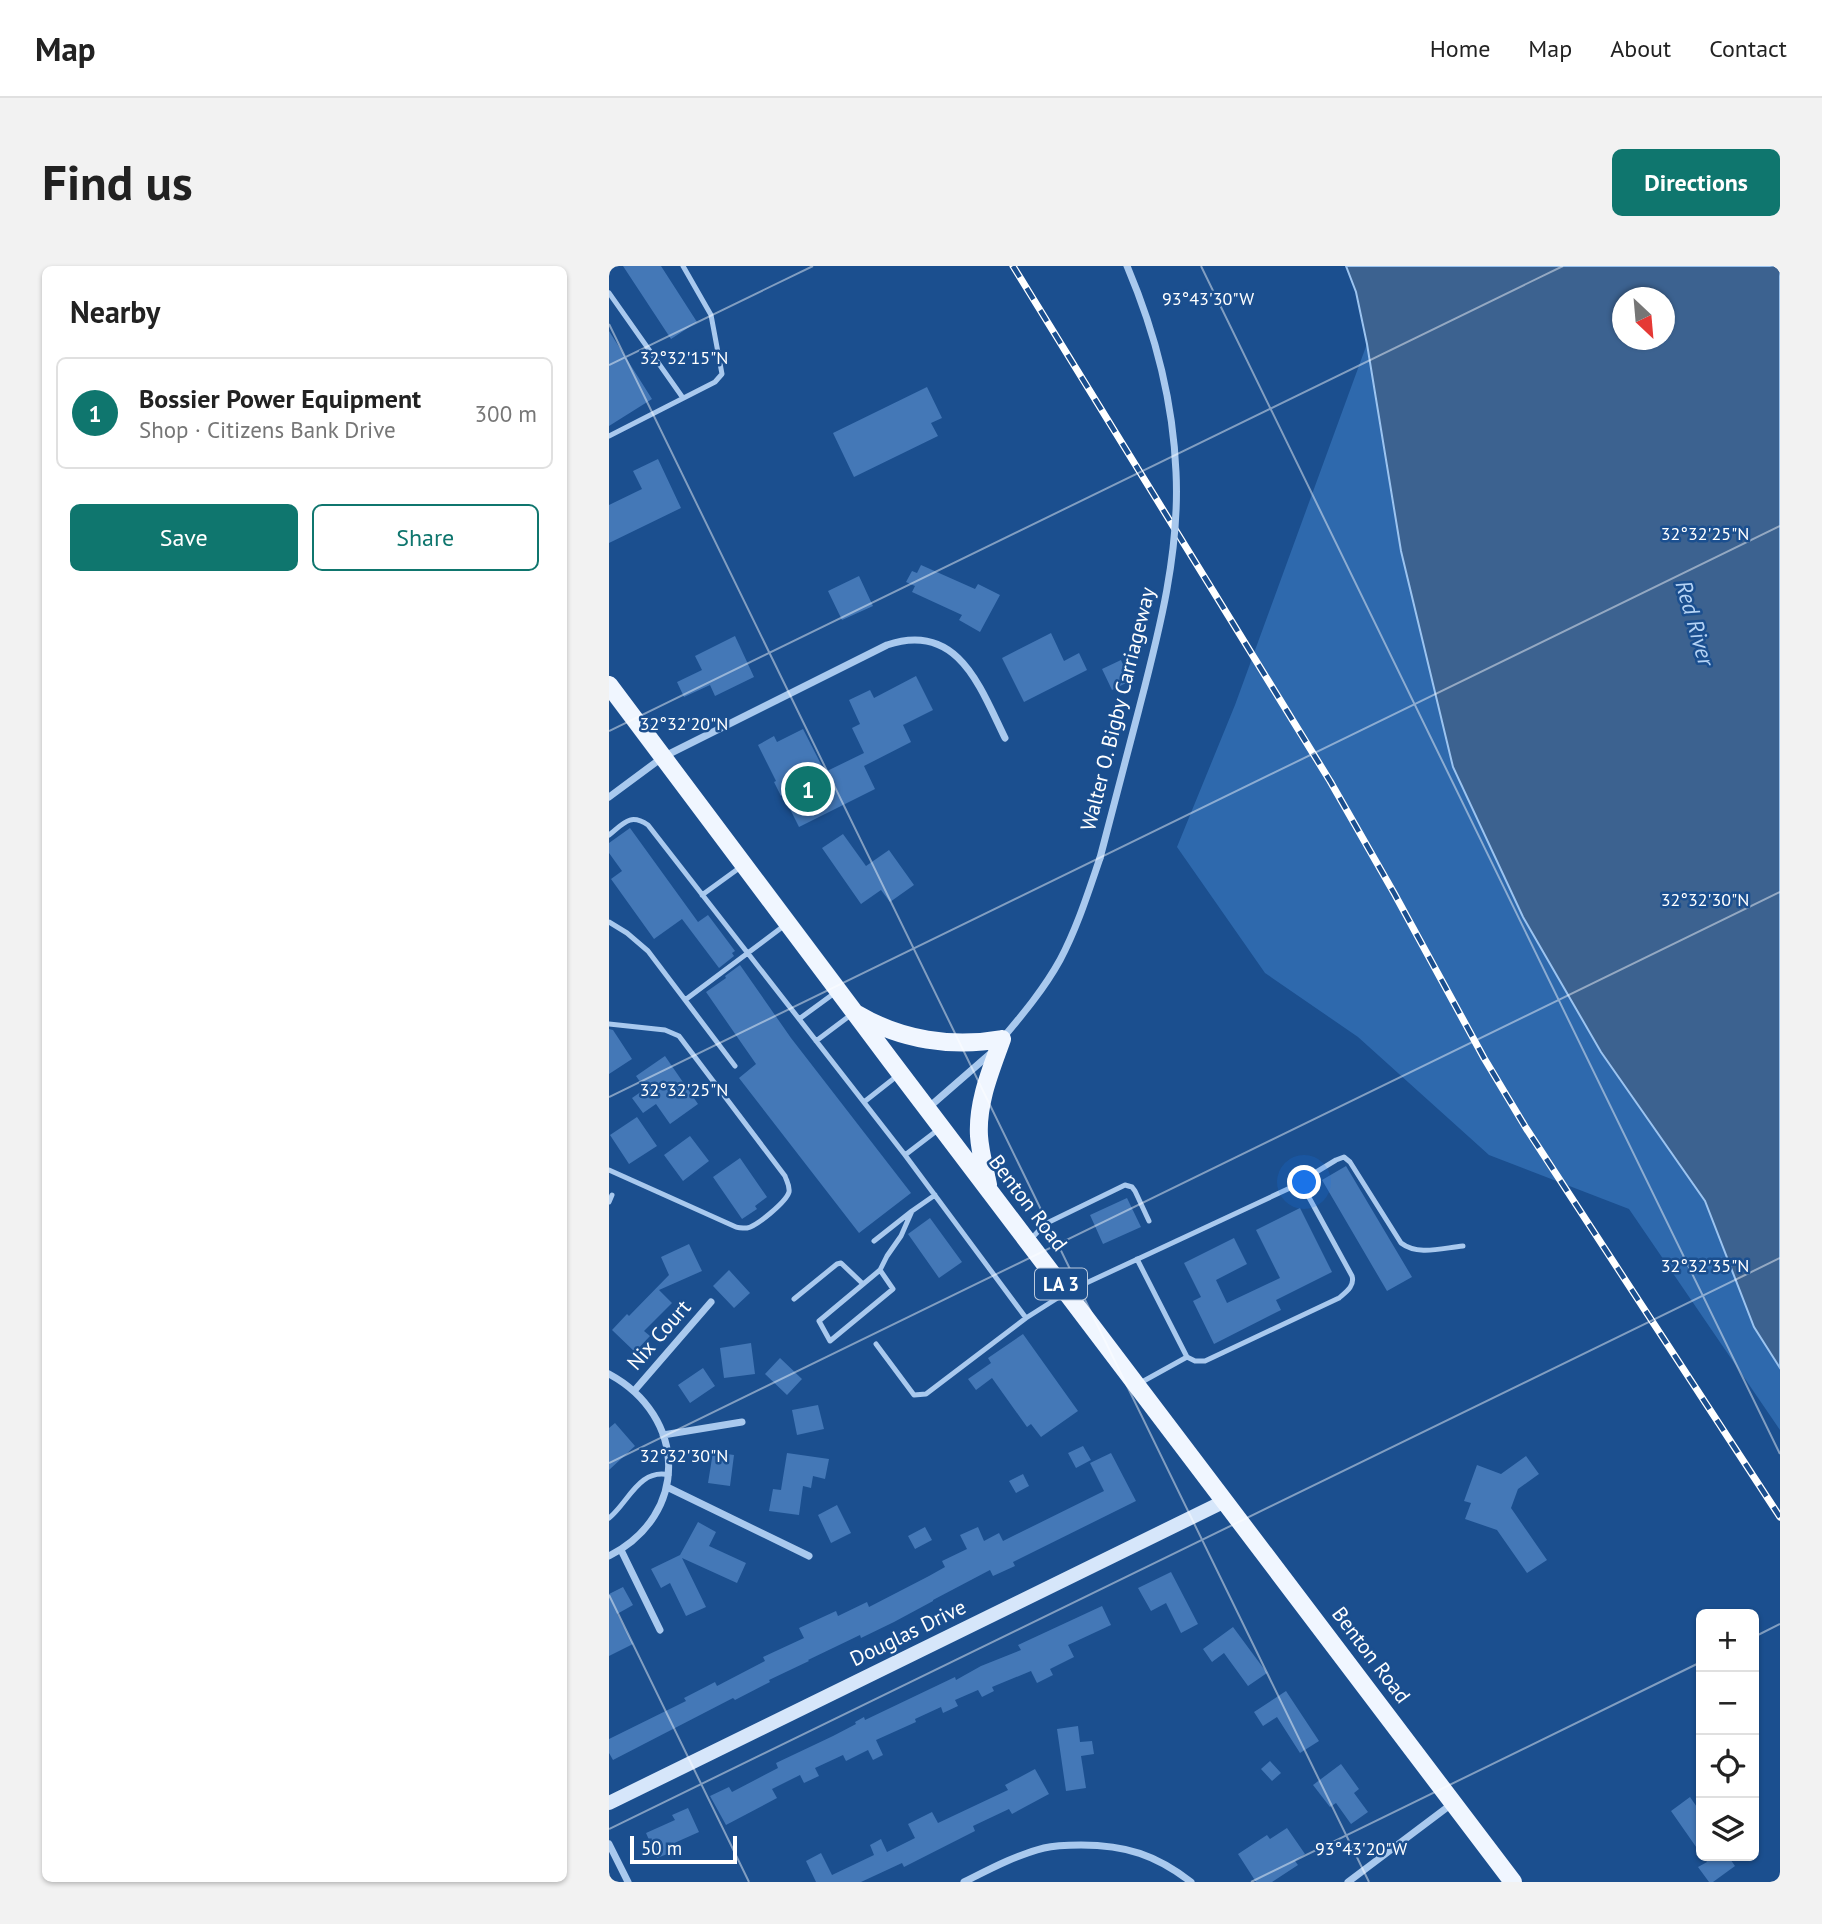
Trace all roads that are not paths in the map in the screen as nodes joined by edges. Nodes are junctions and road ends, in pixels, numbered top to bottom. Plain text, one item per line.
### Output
1 (683, 266) edge
2 (1127, 266) edge
3 (609, 293) edge
4 (683, 398) junction
5 (609, 436) edge
6 (609, 685) edge
7 (1005, 738) dead end
8 (663, 757) junction
9 (609, 797) edge
10 (609, 835) edge
11 (744, 865) junction
12 (702, 895) junction
13 (609, 922) edge
14 (788, 923) junction
15 (748, 953) junction
16 (838, 991) junction
17 (685, 1000) junction
18 (855, 1013) junction
19 (799, 1019) junction
20 (609, 1024) edge
21 (1002, 1039) junction
22 (816, 1041) junction
23 (735, 1066) dead end
24 (900, 1073) junction
25 (864, 1102) junction
26 (928, 1109) junction
27 (941, 1127) junction
28 (905, 1155) junction
29 (609, 1170) edge
30 (1300, 1181) junction
31 (989, 1189) junction
32 (935, 1195) junction
33 (912, 1212) junction
34 (1149, 1221) dead end
35 (874, 1241) dead end
36 (1028, 1241) junction
37 (1463, 1246) dead end
38 (1137, 1259) junction
39 (880, 1270) junction
40 (863, 1284) junction
41 (1067, 1292) junction
42 (794, 1298) dead end
43 (711, 1302) dead end
44 (1027, 1318) junction
45 (876, 1344) dead end
46 (1187, 1357) junction
47 (609, 1374) edge
48 (1137, 1385) junction
49 (634, 1391) junction
50 (742, 1422) dead end
51 (663, 1435) junction
52 (669, 1475) junction
53 (667, 1487) junction
54 (1225, 1501) junction
55 (609, 1518) edge
56 (621, 1550) junction
57 (609, 1556) edge
58 (809, 1556) dead end
59 (660, 1630) dead end
60 (1454, 1802) junction
61 (609, 1803) edge
62 (609, 1844) edge
63 (628, 1882) edge
64 (964, 1882) edge
65 (1191, 1882) edge
66 (1348, 1882) edge
67 (1513, 1882) edge

1 - 4 lane
2 - 21 street, Walter O. Bigby Carriageway, bridge
3 - 4 lane
4 - 5 lane
6 - 8 main road, Benton Road / LA 3
7 - 8 street
8 - 9 street
8 - 11 main road, Benton Road / LA 3
10 - 12 lane
11 - 12 lane
11 - 14 main road, Benton Road / LA 3
12 - 15 lane
13 - 17 lane
14 - 15 lane
14 - 16 main road, Benton Road / LA 3
15 - 17 lane
15 - 19 lane
16 - 18 main road, Benton Road / LA 3
16 - 19 lane
17 - 23 lane
18 - 21 main road
18 - 22 lane
18 - 24 main road, Benton Road / LA 3
19 - 22 lane
20 - 29 lane
21 - 26 street, Walter O. Bigby Carriageway
21 - 31 main road
22 - 25 lane
24 - 25 lane
24 - 26 main road, Benton Road / LA 3
25 - 28 lane
26 - 27 main road, Benton Road / LA 3
27 - 28 lane
27 - 31 main road, Benton Road / LA 3
28 - 32 lane
30 - 37 lane
30 - 38 lane
30 - 46 lane
31 - 36 main road, Benton Road / LA 3
32 - 33 lane
32 - 44 lane
33 - 35 lane
33 - 39 lane
34 - 36 lane
36 - 41 main road, Benton Road / LA 3
38 - 41 lane
38 - 46 lane
39 - 40 lane
39 - 40 lane
40 - 42 lane
41 - 44 lane
41 - 48 main road, Benton Road / LA 3
43 - 49 street, Nix Court
44 - 45 lane
46 - 48 lane
47 - 49 street
48 - 54 main road, Benton Road / LA 3
49 - 51 street
50 - 51 street
51 - 52 street
52 - 53 street
52 - 55 lane
53 - 56 street
53 - 58 street
54 - 60 main road, Benton Road / LA 3
54 - 61 street, Douglas Drive
56 - 57 street
56 - 59 street
60 - 66 street
60 - 67 main road, Benton Road / LA 3
62 - 63 street
64 - 65 street

